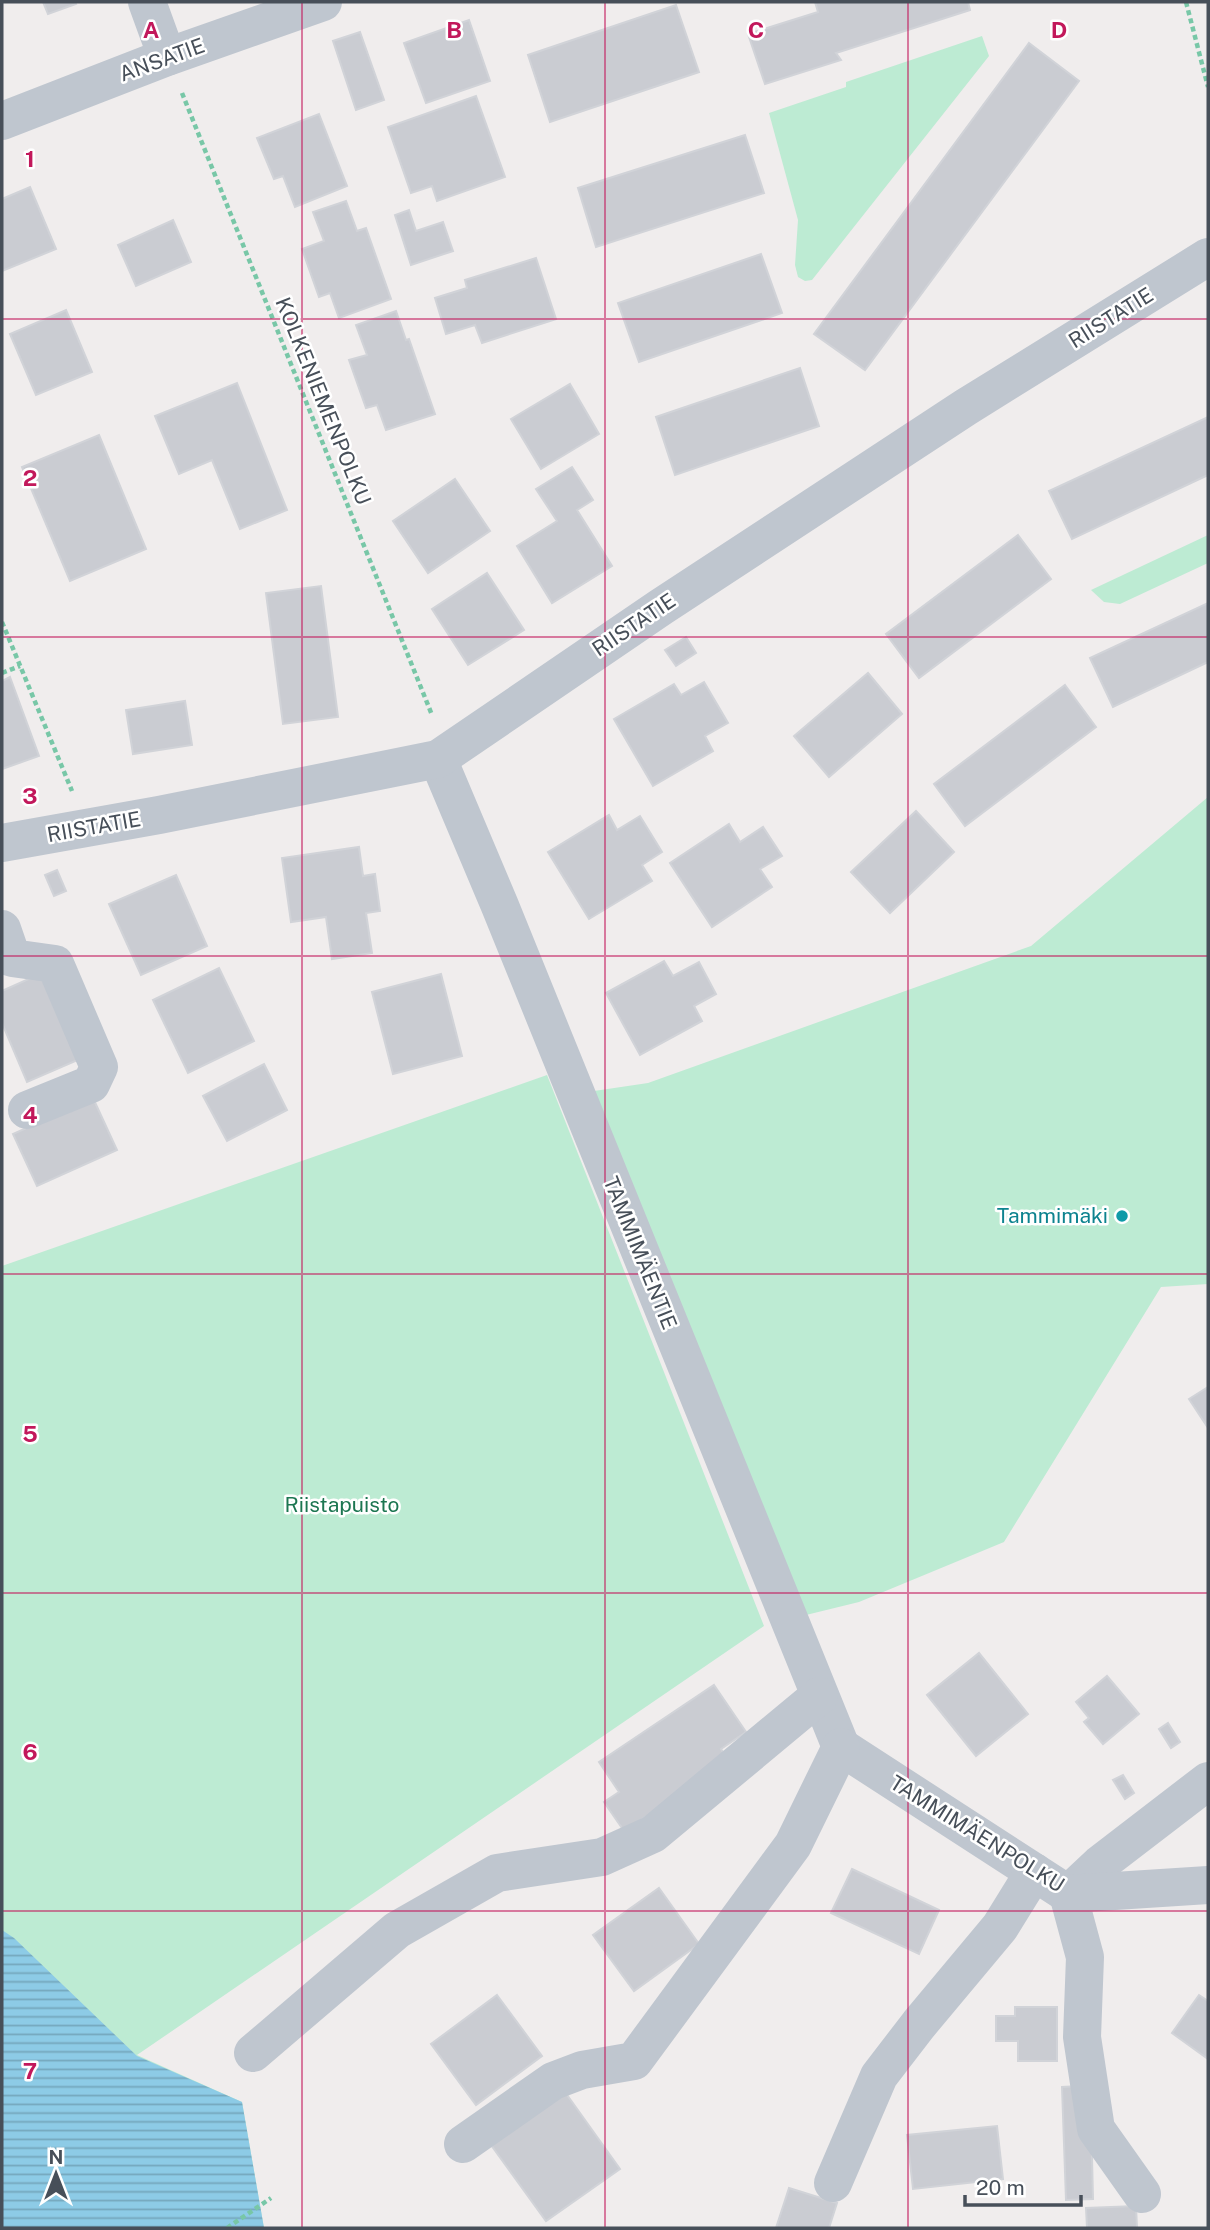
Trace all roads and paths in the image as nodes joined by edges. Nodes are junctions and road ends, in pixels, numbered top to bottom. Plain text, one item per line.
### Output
1 (147, 2) edge
2 (323, 2) edge
3 (1186, 2) edge
4 (167, 57) junction
5 (1208, 88) edge
6 (2, 121) edge
7 (1208, 257) edge
8 (2, 622) edge
9 (20, 666) junction
10 (2, 673) edge
11 (438, 760) junction
12 (74, 796) dead end
13 (2, 843) edge
14 (2, 929) edge
15 (27, 1110) dead end
16 (820, 1696) junction
17 (841, 1747) junction
18 (1208, 1782) edge
19 (1034, 1872) junction
20 (1208, 1885) edge
21 (1068, 1894) junction
22 (253, 2053) dead end
23 (463, 2144) dead end
24 (833, 2183) dead end
25 (1142, 2194) dead end
26 (271, 2198) dead end
27 (227, 2228) edge

1 - 4 street
2 - 4 street, ANSATIE
3 - 5 path
4 - 6 street, ANSATIE
4 - 11 path, KOLKENIEMENPOLKU
7 - 11 street, RIISTATIE
8 - 9 path
9 - 10 path
9 - 12 path
11 - 13 street, RIISTATIE
11 - 16 street, TAMMIMÄENTIE
14 - 15 street
16 - 17 street, TAMMIMÄENTIE
16 - 22 street
17 - 19 street, TAMMIMÄENPOLKU
17 - 23 street
18 - 21 street, TAMMIMÄENPOLKU
19 - 21 street, TAMMIMÄENPOLKU
19 - 24 street
20 - 21 street
21 - 25 street
26 - 27 path

